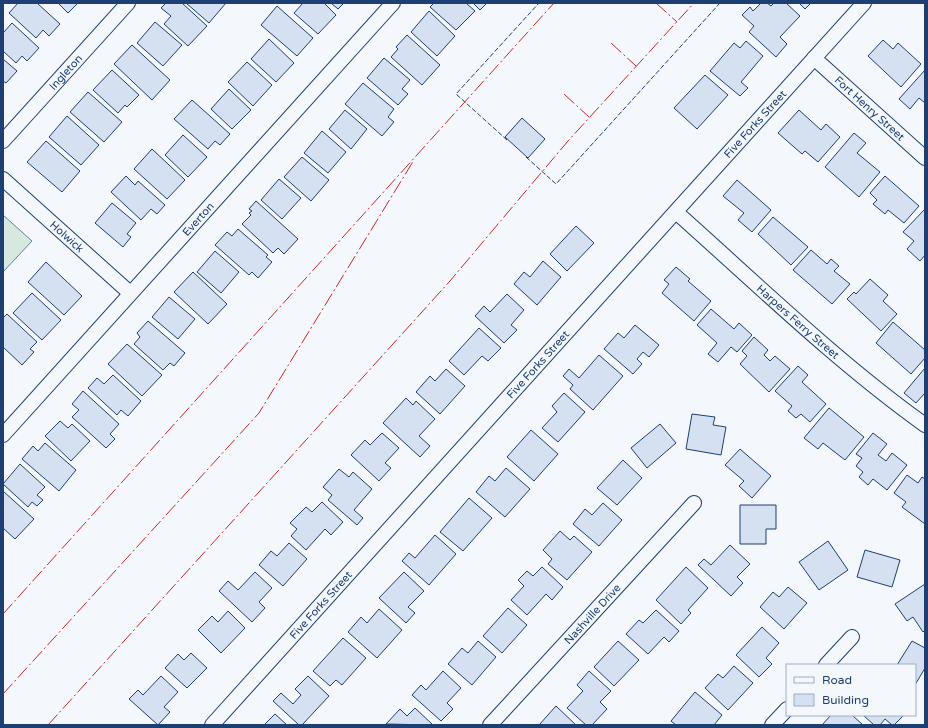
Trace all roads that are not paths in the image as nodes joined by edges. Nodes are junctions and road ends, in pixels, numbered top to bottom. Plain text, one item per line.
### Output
1 (128, 3) edge
2 (393, 3) edge
3 (864, 3) edge
4 (814, 58) junction
5 (3, 141) edge
6 (925, 158) edge
7 (3, 179) edge
8 (676, 212) junction
9 (130, 293) junction
10 (925, 425) edge
11 (3, 434) edge
12 (694, 503) dead end
13 (852, 637) dead end
14 (827, 664) edge
15 (786, 710) edge
16 (212, 725) edge
17 (490, 725) edge
18 (772, 725) edge

1 - 5 street, Ingleton
2 - 9 street, Everton
3 - 4 street, Five Forks Street
4 - 6 street, Fort Henry Street
4 - 8 street, Five Forks Street
7 - 9 street, Holwick
8 - 10 street, Harpers Ferry Street
8 - 16 street, Five Forks Street
9 - 11 street, Everton
12 - 17 street, Nashville Drive
13 - 14 street
15 - 18 street

